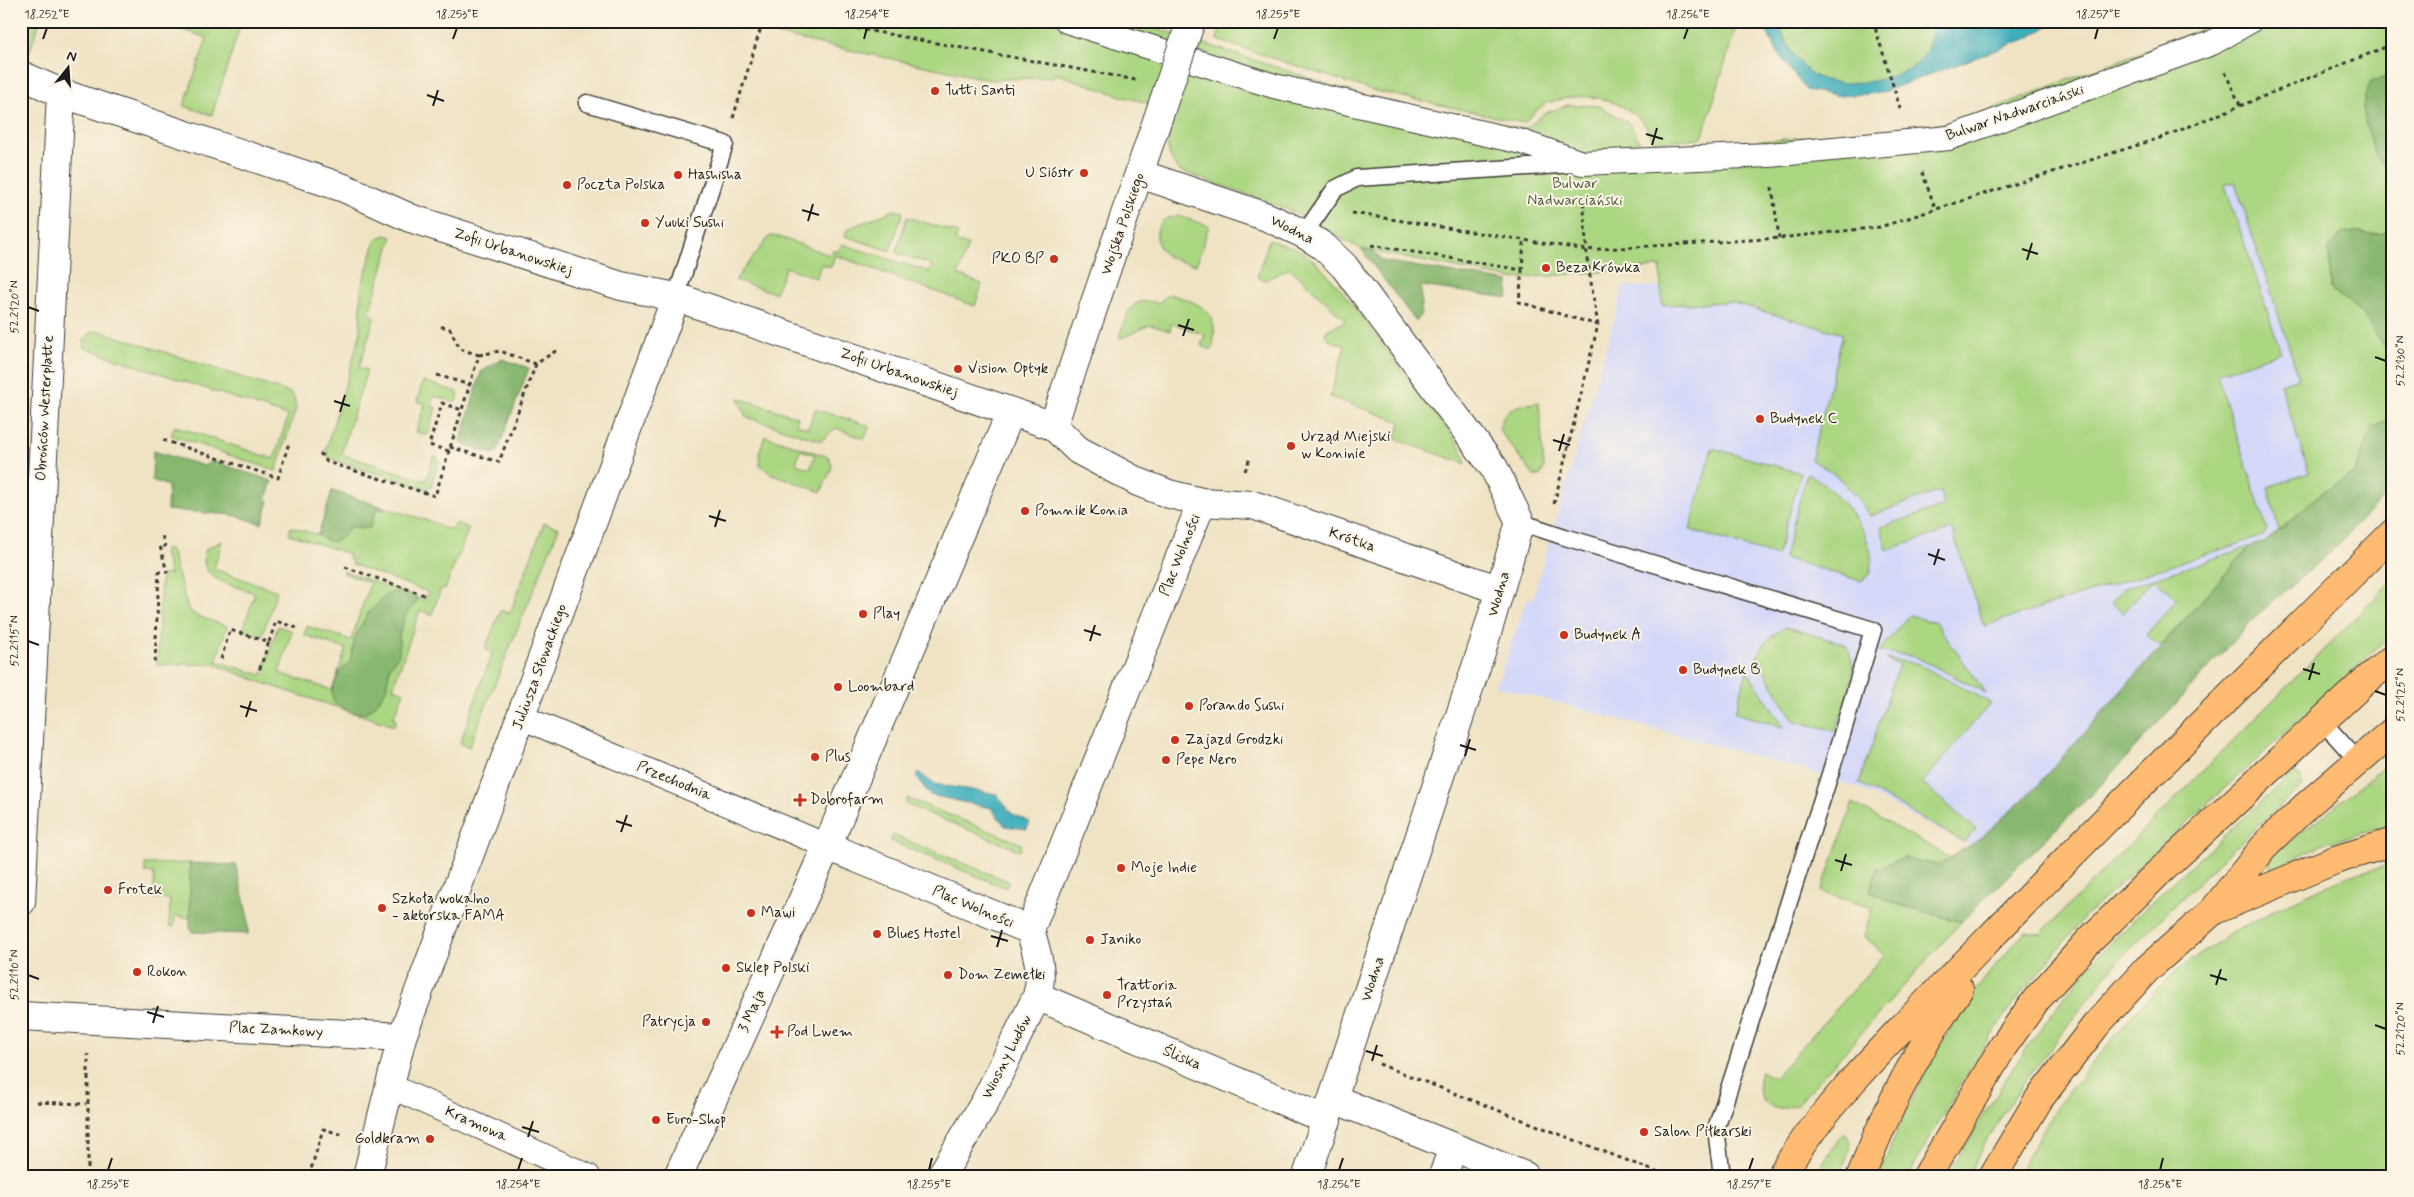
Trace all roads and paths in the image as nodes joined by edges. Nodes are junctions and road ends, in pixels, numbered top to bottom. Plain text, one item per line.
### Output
1 (764, 21) edge
2 (817, 21) edge
3 (1067, 21) edge
4 (1191, 21) edge
5 (1873, 21) edge
6 (2250, 21) edge
7 (2393, 44) edge
8 (21, 75) edge
9 (1171, 78) junction
10 (61, 93) junction
11 (587, 103) dead end
12 (1910, 142) junction
13 (725, 144) junction
14 (1768, 155) junction
15 (1582, 163) junction
16 (1921, 169) dead end
17 (1140, 174) junction
18 (1583, 193) dead end
19 (1321, 208) junction
20 (1936, 210) junction
21 (1304, 234) junction
22 (1779, 238) junction
23 (1524, 240) junction
24 (1367, 244) dead end
25 (1586, 250) junction
26 (1522, 270) junction
27 (1591, 293) dead end
28 (676, 297) junction
29 (1598, 324) dead end
30 (439, 326) dead end
31 (557, 350) dead end
32 (479, 355) junction
33 (536, 364) junction
34 (437, 375) dead end
35 (470, 385) junction
36 (462, 410) junction
37 (1011, 412) junction
38 (1053, 426) junction
39 (163, 440) dead end
40 (290, 443) dead end
41 (449, 449) junction
42 (320, 453) dead end
43 (1202, 502) junction
44 (1520, 522) junction
45 (2393, 533) edge
46 (162, 535) dead end
47 (345, 568) dead end
48 (1500, 590) junction
49 (427, 596) dead end
50 (300, 629) dead end
51 (269, 642) junction
52 (2393, 658) edge
53 (220, 659) dead end
54 (155, 662) dead end
55 (259, 671) dead end
56 (521, 717) junction
57 (2322, 721) junction
58 (2393, 731) edge
59 (2358, 761) junction
60 (2393, 842) edge
61 (827, 846) junction
62 (21, 902) edge
63 (2213, 911) junction
64 (2012, 915) junction
65 (1030, 930) junction
66 (1037, 996) junction
67 (21, 1012) edge
68 (22, 1016) edge
69 (21, 1031) edge
70 (402, 1037) junction
71 (88, 1052) dead end
72 (1376, 1064) dead end
73 (390, 1086) junction
74 (38, 1102) dead end
75 (86, 1104) junction
76 (1330, 1110) junction
77 (323, 1129) dead end
78 (1453, 1147) junction
79 (88, 1176) edge
80 (309, 1176) edge
81 (368, 1176) edge
82 (588, 1176) edge
83 (678, 1176) edge
84 (941, 1176) edge
85 (1307, 1176) edge
86 (1443, 1176) edge
87 (1525, 1176) edge
88 (1667, 1176) edge
89 (1722, 1176) edge
90 (1780, 1176) edge
91 (1861, 1176) edge
92 (1927, 1176) edge
93 (1993, 1176) edge

1 - 13 path
2 - 9 path
3 - 15 street, Bulwar Nadwarciański
4 - 9 street, Wojska Polskiego, bridge
5 - 12 path
6 - 12 street, Bulwar Nadwarciański
7 - 20 path
8 - 10 street, Zofii Urbanowskiej
9 - 17 street, Wojska Polskiego
10 - 28 street, Zofii Urbanowskiej
10 - 62 street, Obrońców Westerplatte
11 - 13 lane
12 - 14 street, Bulwar Nadwarciański
13 - 28 lane
14 - 15 street, Bulwar Nadwarciański
14 - 22 path
15 - 19 lane
16 - 20 path
17 - 21 street, Wodna
17 - 38 street, Wojska Polskiego
18 - 25 path
19 - 21 lane
19 - 23 path
20 - 22 path
21 - 44 street, Wodna
22 - 25 path
23 - 25 path
23 - 26 path
24 - 26 path
25 - 27 path
26 - 29 path
28 - 37 street, Zofii Urbanowskiej
28 - 56 street, Juliusza Słowackiego
30 - 32 path
31 - 33 path
32 - 33 path
32 - 35 path
33 - 41 path
34 - 35 path
35 - 36 path
36 - 41 path
36 - 41 path
37 - 38 street, Plac Wolności
37 - 61 street
38 - 43 street, Plac Wolności
39 - 40 path
41 - 42 path
43 - 48 street, Krótka
43 - 65 street, Plac Wolności
44 - 48 street, Wodna
44 - 89 lane
45 - 64 main road
46 - 54 path
47 - 49 path
48 - 76 street, Wodna
50 - 51 path
51 - 53 path
51 - 55 path
52 - 57 main road
56 - 61 street, Przechodnia
56 - 70 street, Juliusza Słowackiego
57 - 59 lane
57 - 92 main road
58 - 59 main road
59 - 63 main road
60 - 63 main road
61 - 65 street, Plac Wolności
61 - 83 street, 3 Maja
63 - 93 main road
64 - 90 main road
64 - 91 main road
65 - 66 street, Wiosny Ludów
66 - 76 street, Śliska
66 - 84 street, Wiosny Ludów
67 - 68 street
68 - 69 street
68 - 70 street, Plac Zamkowy
70 - 73 street
71 - 75 path
72 - 88 path
73 - 81 street
73 - 82 street, Kramowa
74 - 75 path
75 - 79 path
76 - 78 street, Śliska
76 - 85 street, Wodna
77 - 80 path
78 - 86 street
78 - 87 street, Śliska

